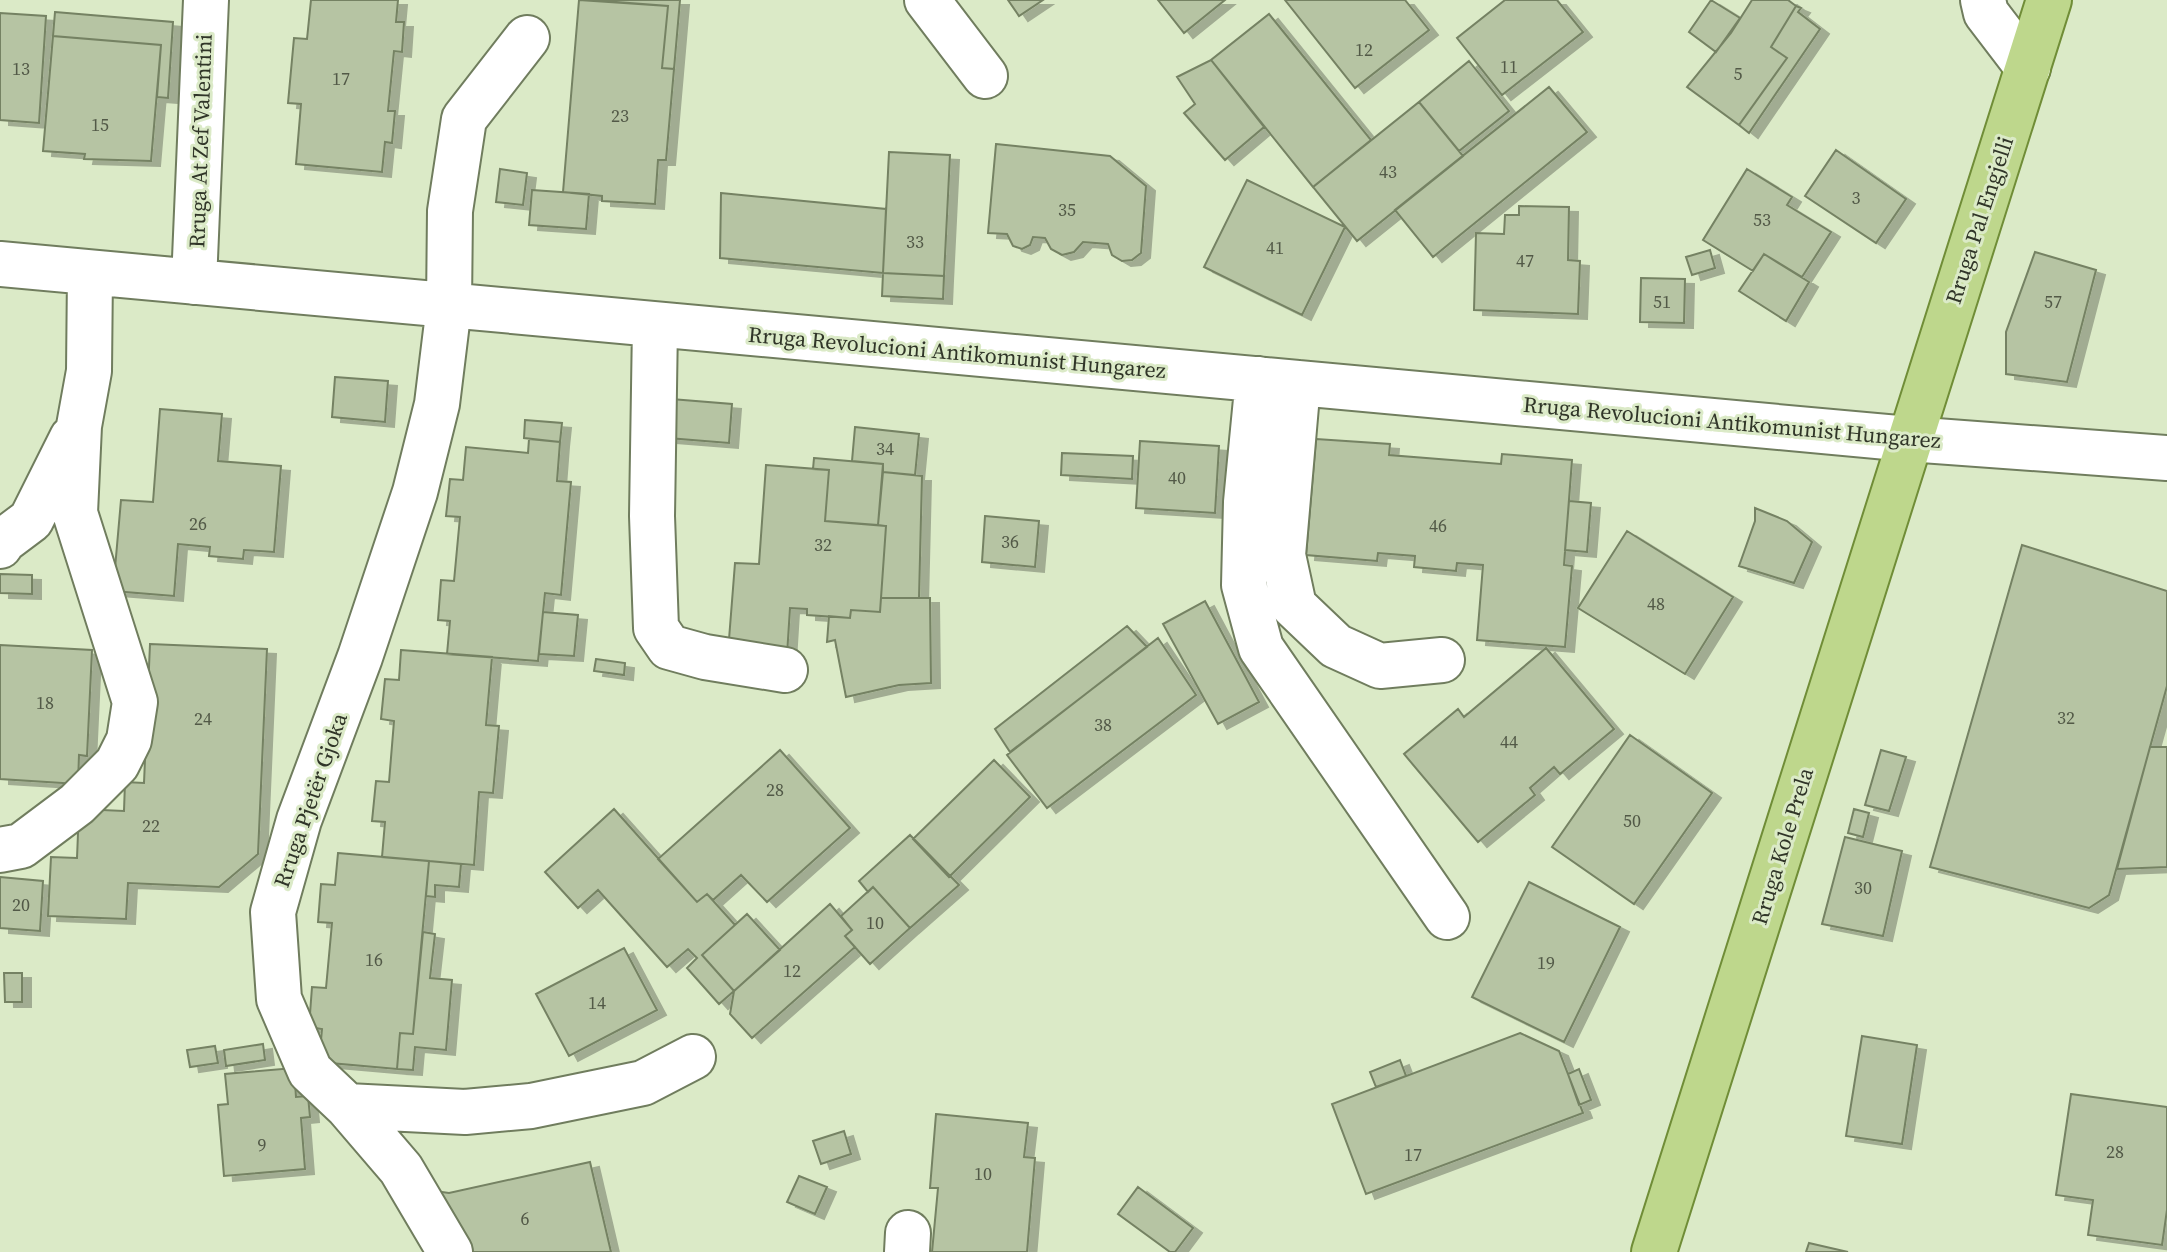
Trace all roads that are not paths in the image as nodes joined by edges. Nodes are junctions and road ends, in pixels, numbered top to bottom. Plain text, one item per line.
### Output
1 (206, 0) edge
2 (927, 0) edge
3 (1983, 0) edge
4 (2049, 0) edge
5 (527, 38) dead end
6 (2028, 68) junction
7 (985, 76) dead end
8 (0, 264) edge
9 (90, 273) junction
10 (194, 282) junction
11 (449, 306) junction
12 (655, 325) junction
13 (1278, 381) junction
14 (79, 426) junction
15 (1909, 439) junction
16 (2167, 458) edge
17 (0, 546) edge
18 (1442, 660) dead end
19 (785, 670) dead end
20 (0, 850) edge
21 (1447, 917) dead end
22 (693, 1057) dead end
23 (347, 1106) junction
24 (450, 1252) edge
25 (1654, 1252) edge

1 - 10 street, Rruga At Zef Valentini
2 - 7 street
3 - 6 street
4 - 6 main road, Rruga Pal Engjelli
5 - 11 street
6 - 15 main road, Rruga Pal Engjelli
8 - 9 street, Rruga Revolucioni Antikomunist Hungarez
9 - 10 street, Rruga Revolucioni Antikomunist Hungarez
9 - 14 street
10 - 11 street, Rruga Revolucioni Antikomunist Hungarez
11 - 12 street, Rruga Revolucioni Antikomunist Hungarez
11 - 23 street, Rruga Pjetër Gjoka
12 - 13 street, Rruga Revolucioni Antikomunist Hungarez
12 - 19 street
13 - 15 street, Rruga Revolucioni Antikomunist Hungarez
13 - 18 street
13 - 21 street
14 - 17 street
14 - 20 street
15 - 16 street, Rruga Revolucioni Antikomunist Hungarez
15 - 25 main road, Rruga Kole Prela
22 - 23 street
23 - 24 street, Rruga Pjetër Gjoka

